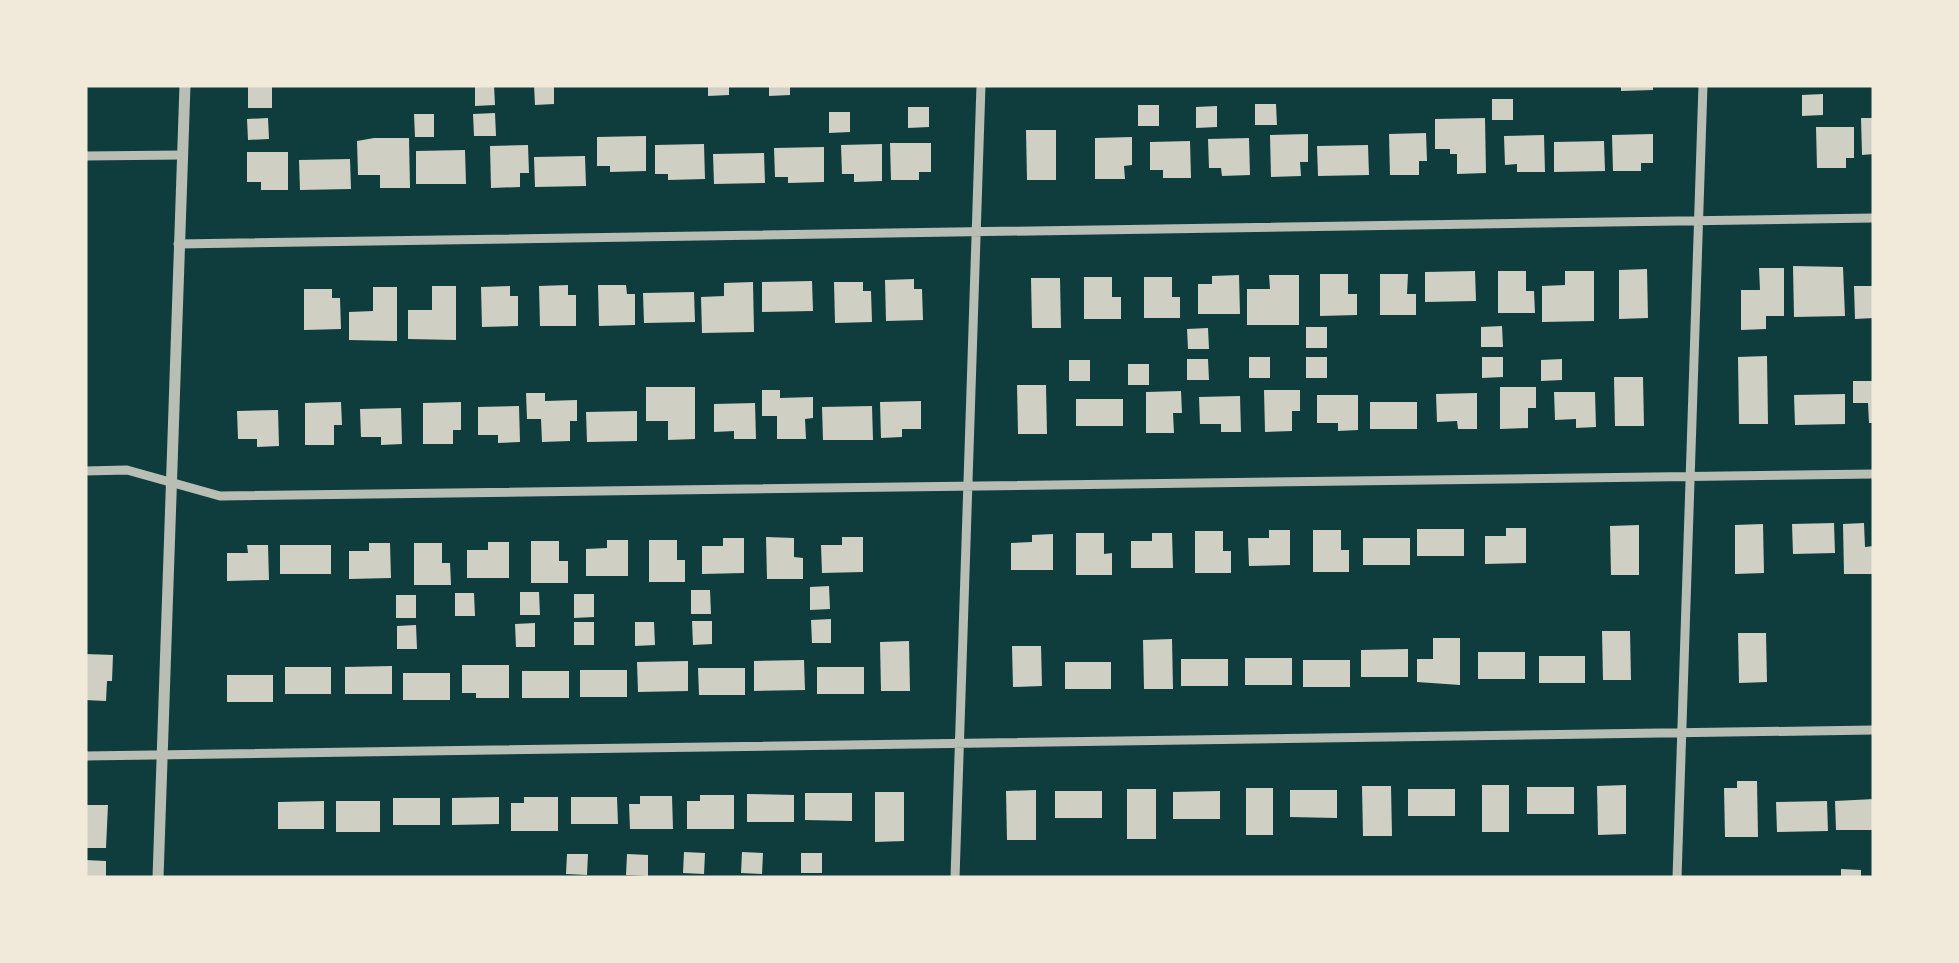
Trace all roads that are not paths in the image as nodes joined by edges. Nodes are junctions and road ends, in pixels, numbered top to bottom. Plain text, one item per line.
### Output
1 (184, 85) edge
2 (981, 85) edge
3 (1703, 85) edge
4 (182, 155) junction
5 (85, 156) edge
6 (1874, 218) edge
7 (1699, 220) junction
8 (976, 230) junction
9 (178, 244) junction
10 (85, 471) edge
11 (1874, 474) edge
12 (1689, 477) junction
13 (171, 483) junction
14 (967, 486) junction
15 (1874, 730) edge
16 (1682, 732) junction
17 (960, 742) junction
18 (162, 754) junction
19 (85, 756) edge
20 (158, 878) edge
21 (955, 878) edge
22 (1677, 878) edge

1 - 4 street
2 - 8 street
3 - 7 street
4 - 5 street
4 - 9 street
6 - 7 street
7 - 8 street
7 - 12 street
8 - 9 street
8 - 14 street
9 - 13 street
10 - 13 street
11 - 12 street
12 - 14 street
12 - 16 street
13 - 14 street
13 - 18 street
14 - 17 street
15 - 16 street
16 - 17 street
16 - 22 street
17 - 18 street
17 - 21 street
18 - 19 street
18 - 20 street

